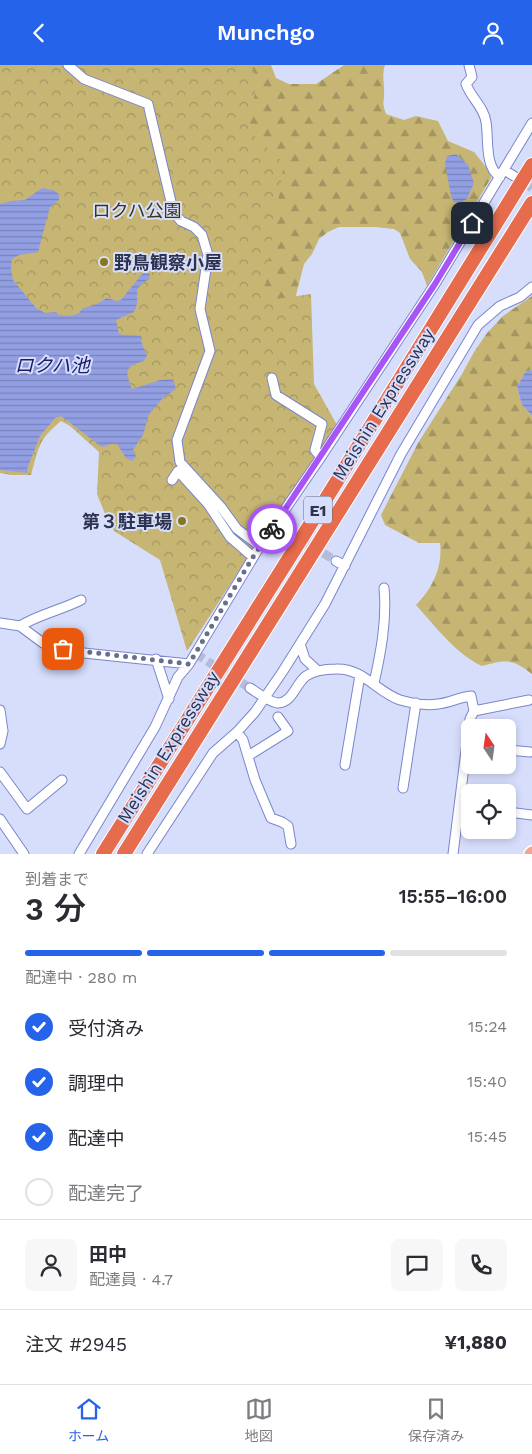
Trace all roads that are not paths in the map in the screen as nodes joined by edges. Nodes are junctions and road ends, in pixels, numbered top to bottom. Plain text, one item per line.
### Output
1 (68, 65) edge
2 (469, 65) edge
3 (532, 123) edge
4 (532, 165) edge
5 (502, 174) junction
6 (514, 176) tunnel mouth
7 (532, 203) edge
8 (532, 287) edge
9 (272, 378) dead end
10 (321, 457) junction
11 (172, 480) dead end
12 (275, 525) junction
13 (289, 532) tunnel mouth
14 (260, 546) junction
15 (253, 557) junction
16 (336, 561) tunnel mouth
17 (345, 566) junction
18 (384, 589) dead end
19 (81, 600) dead end
20 (0, 623) edge
21 (20, 626) junction
22 (300, 645) junction
23 (156, 659) junction
24 (189, 664) junction
25 (318, 671) junction
26 (360, 675) junction
27 (374, 683) junction
28 (250, 688) tunnel mouth
29 (265, 697) junction
30 (169, 699) junction
31 (529, 700) dead end
32 (416, 703) junction
33 (0, 710) edge
34 (474, 711) junction
35 (278, 717) dead end
36 (470, 719) edge
37 (237, 732) junction
38 (0, 745) edge
39 (516, 751) edge
40 (530, 752) dead end
41 (248, 757) junction
42 (345, 765) dead end
43 (0, 772) edge
44 (464, 774) edge
45 (62, 780) dead end
46 (403, 788) dead end
47 (459, 806) joint
48 (516, 813) edge
49 (532, 815) edge
50 (0, 819) edge
51 (291, 844) dead end
52 (24, 854) edge
53 (79, 854) edge
54 (103, 854) edge
55 (124, 854) edge
56 (147, 854) edge
57 (453, 854) edge

1 - 14 street
2 - 5 street
3 - 5 street
4 - 54 highway, Meishin Expressway / E1
5 - 6 street
5 - 10 street
7 - 55 highway, Meishin Expressway / E1
8 - 17 street
9 - 10 street
10 - 12 street
11 - 15 street
12 - 13 street
12 - 14 street
14 - 15 street
15 - 24 street
16 - 17 street
17 - 22 street
18 - 27 street
19 - 21 street
20 - 21 street
21 - 23 street
22 - 25 street
22 - 29 street
23 - 24 street
23 - 30 street
24 - 30 street
25 - 26 street
25 - 29 street
26 - 27 street
26 - 42 street
27 - 32 street
28 - 29 street
29 - 37 street
30 - 53 street
31 - 34 street
32 - 34 street
32 - 46 street
33 - 38 street
34 - 36 street
35 - 41 street
37 - 41 street
37 - 56 street
39 - 40 street
41 - 51 street
43 - 45 street
44 - 47 street
47 - 57 street
48 - 49 street
50 - 52 street

